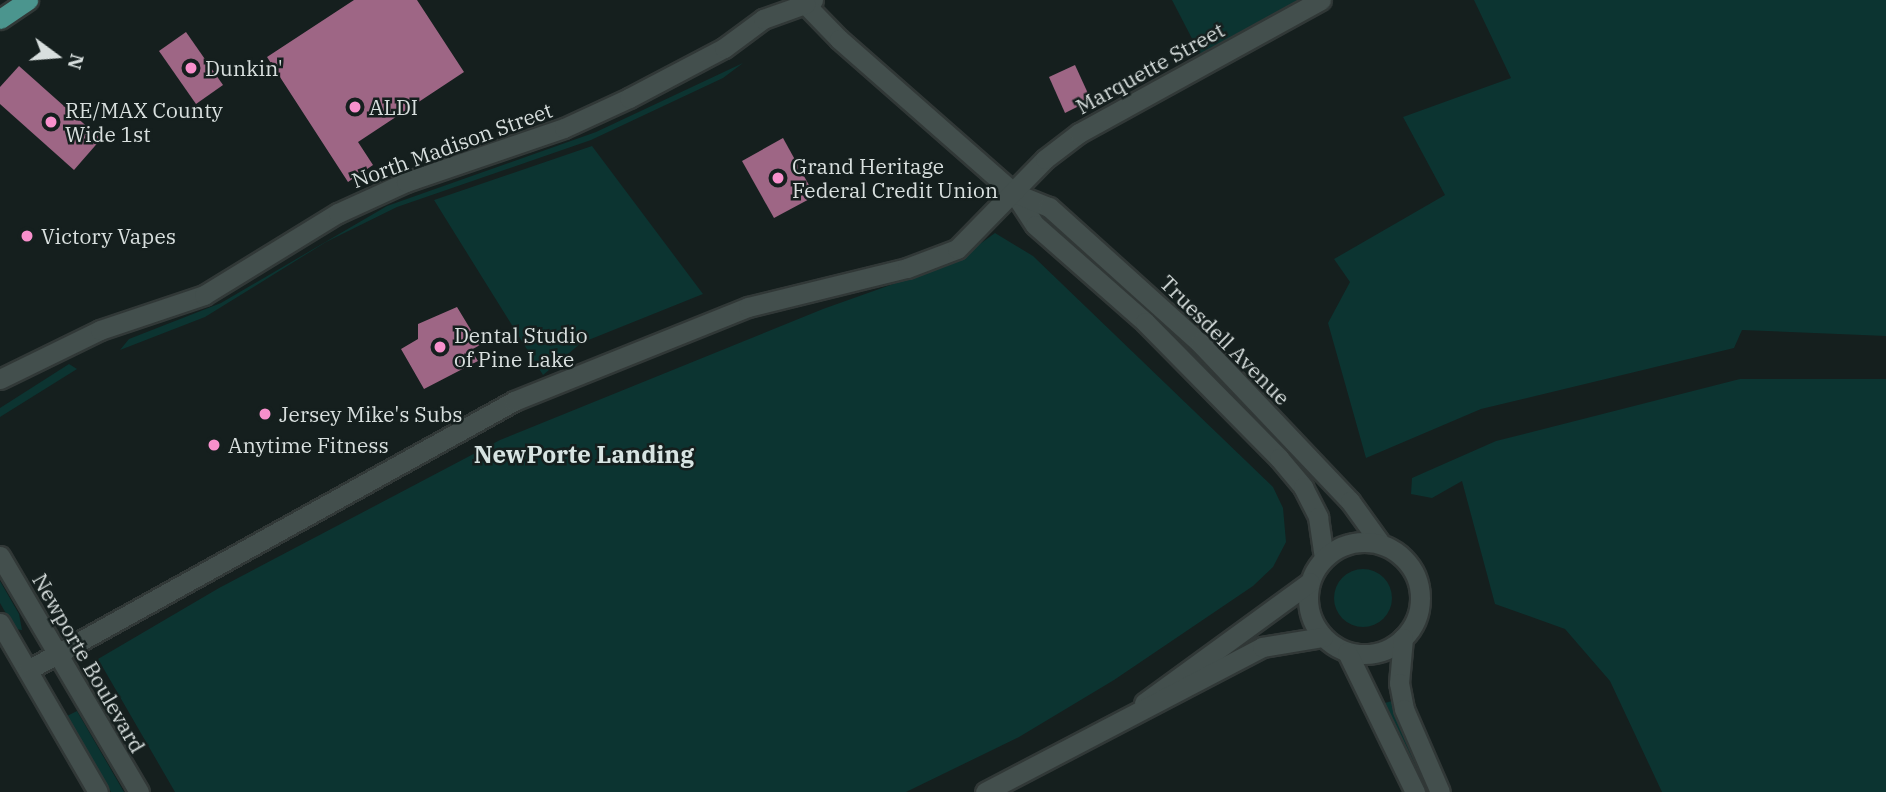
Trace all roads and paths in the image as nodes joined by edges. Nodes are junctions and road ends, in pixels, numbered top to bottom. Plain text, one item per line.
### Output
1 (29, 0) edge
2 (1321, 0) edge
3 (805, 1) edge
4 (0, 19) edge
5 (1014, 193) junction
6 (0, 379) edge
7 (1381, 544) junction
8 (0, 556) edge
9 (1324, 558) junction
10 (1310, 582) junction
11 (0, 623) edge
12 (1323, 637) junction
13 (1403, 638) junction
14 (1347, 652) junction
15 (57, 653) junction
16 (28, 670) junction
17 (1130, 715) junction
18 (98, 792) edge
19 (139, 792) edge
20 (985, 792) edge
21 (1416, 792) edge
22 (1440, 792) edge

1 - 4 main road
2 - 5 street, Marquette Street
3 - 5 street, Truesdell Avenue
3 - 6 street, North Madison Street
5 - 7 street, Truesdell Avenue
5 - 9 street, Truesdell Avenue
5 - 15 street, Marquette Street
7 - 9 street
7 - 13 street
8 - 15 street, Newporte Boulevard
9 - 10 street
10 - 12 street
10 - 17 street
11 - 16 street
12 - 14 street
12 - 17 street
13 - 14 street
13 - 22 street
14 - 21 street
15 - 16 street, Marquette Street
15 - 19 street, Newporte Boulevard
16 - 18 street
17 - 20 street

